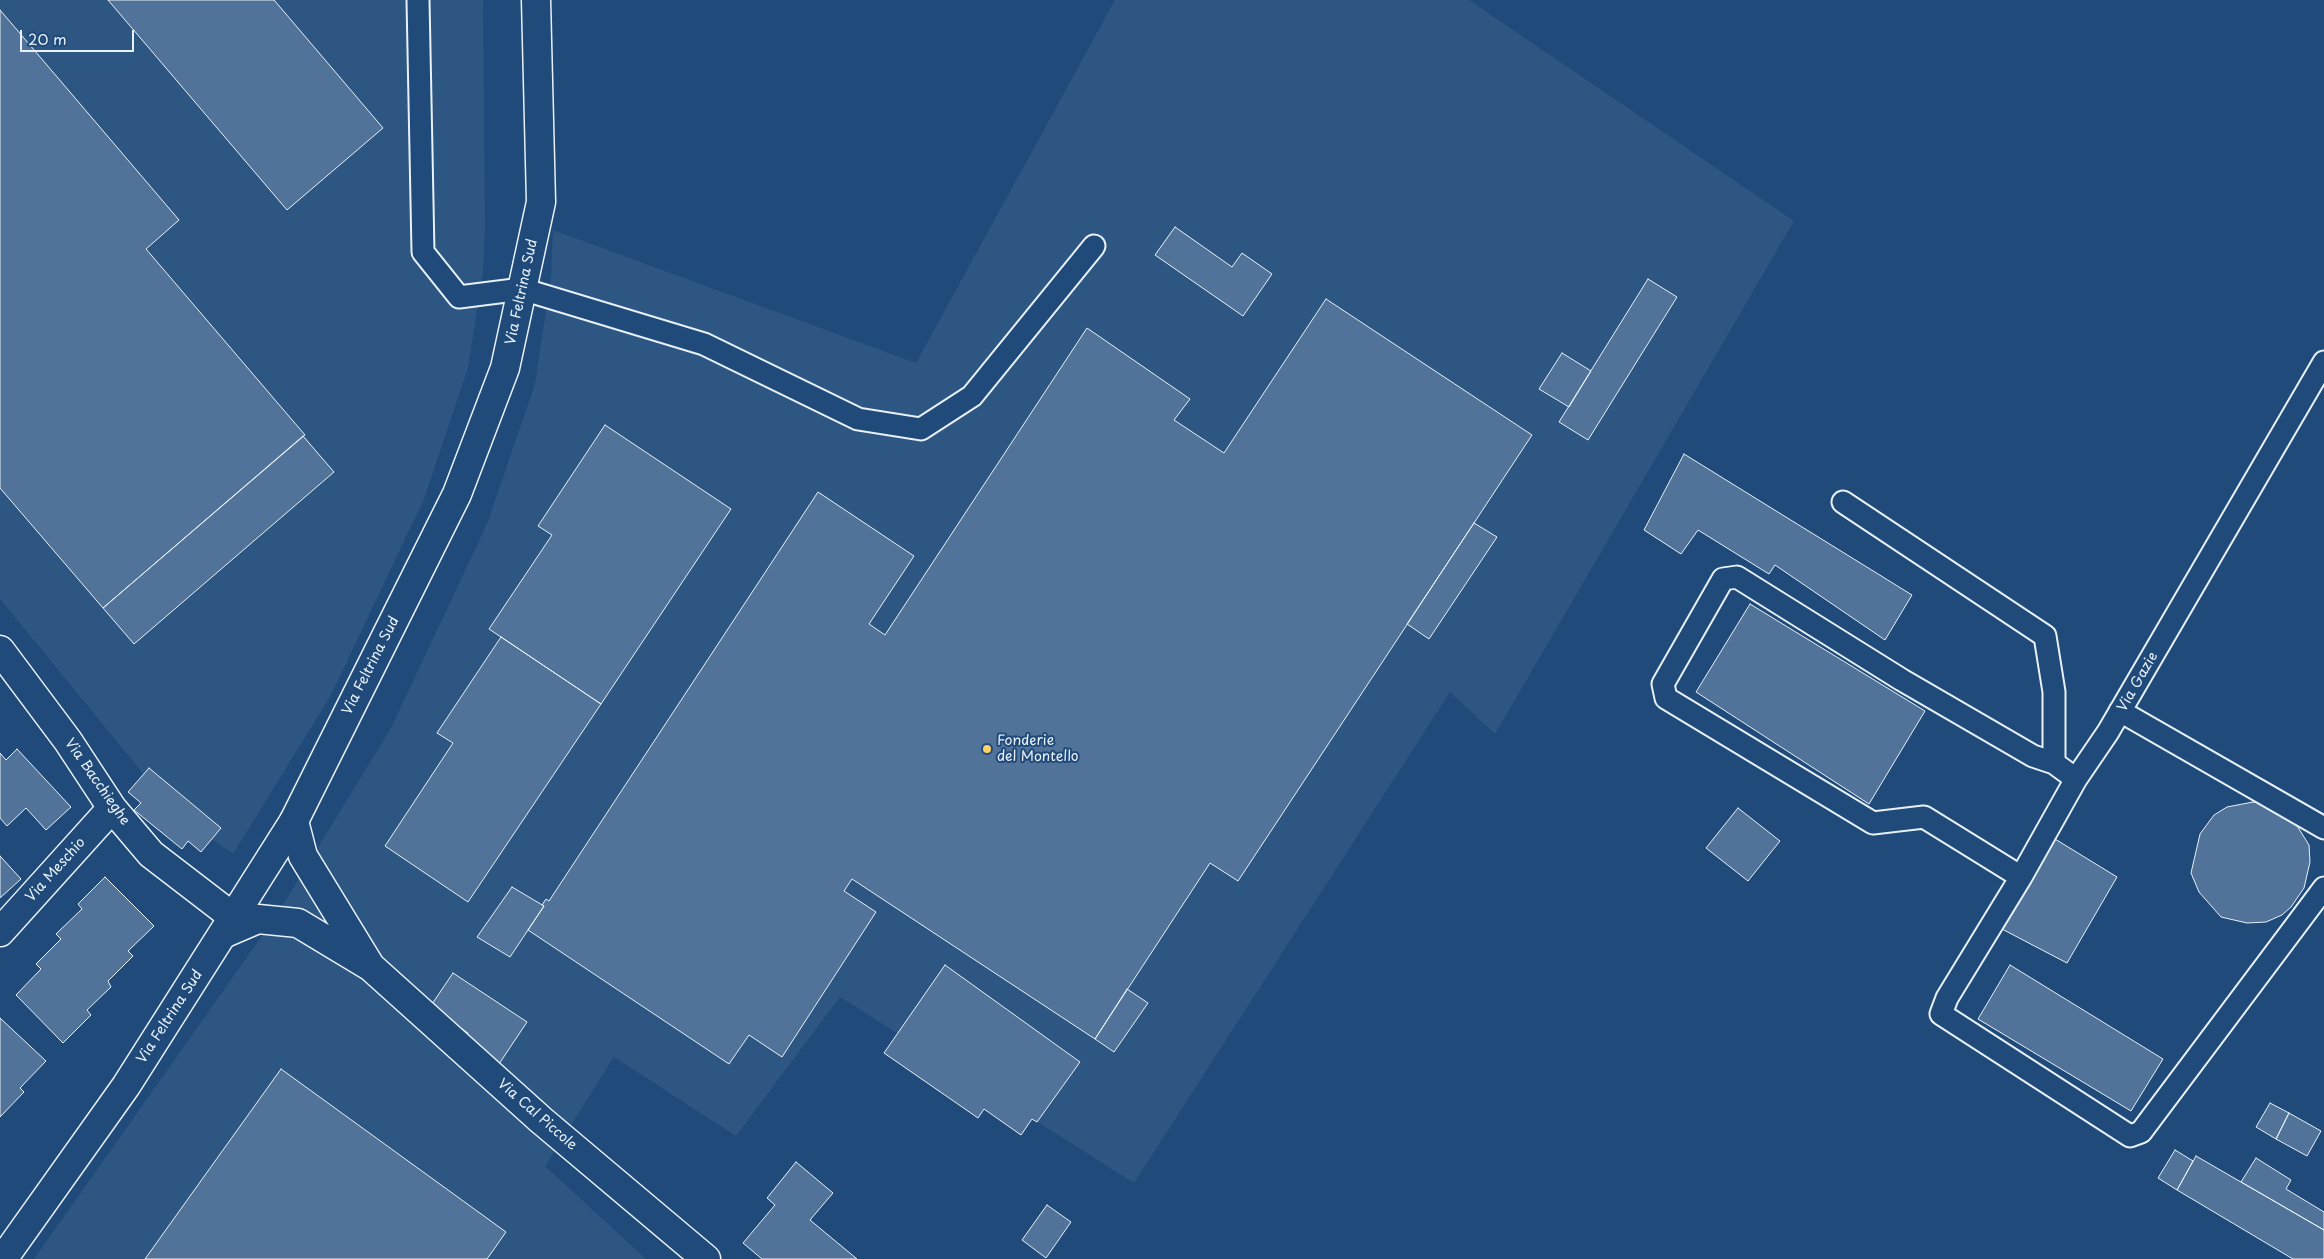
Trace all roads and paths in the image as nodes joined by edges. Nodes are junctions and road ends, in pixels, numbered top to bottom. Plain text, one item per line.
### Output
1 (418, 0) edge
2 (536, 0) edge
3 (1094, 246) dead end
4 (522, 289) junction
5 (2324, 362) edge
6 (1843, 502) dead end
7 (0, 650) edge
8 (2120, 711) junction
9 (2054, 764) junction
10 (2076, 779) junction
11 (112, 808) junction
12 (294, 821) junction
13 (2324, 828) edge
14 (2021, 878) junction
15 (2324, 888) edge
16 (228, 926) junction
17 (0, 932) edge
18 (371, 967) junction
19 (3, 1259) edge
20 (706, 1259) edge

1 - 4 lane
2 - 4 main road, Via Feltrina Sud
3 - 4 lane
4 - 12 main road, Via Feltrina Sud
5 - 8 lane, Via Gazie
6 - 9 lane
7 - 11 main road, Via Bacchieghe
8 - 10 lane, Via Gazie
8 - 13 lane
9 - 10 lane
9 - 14 lane
10 - 14 lane, Via Gazie
11 - 16 main road, Via Bacchieghe
11 - 17 main road, Via Meschio
12 - 16 main road, Via Feltrina Sud
12 - 18 main road, Via Cal Piccole
14 - 15 lane, Via Gazie
16 - 18 main road, Via Cal Piccole
16 - 19 main road, Via Feltrina Sud
18 - 20 main road, Via Cal Piccole

